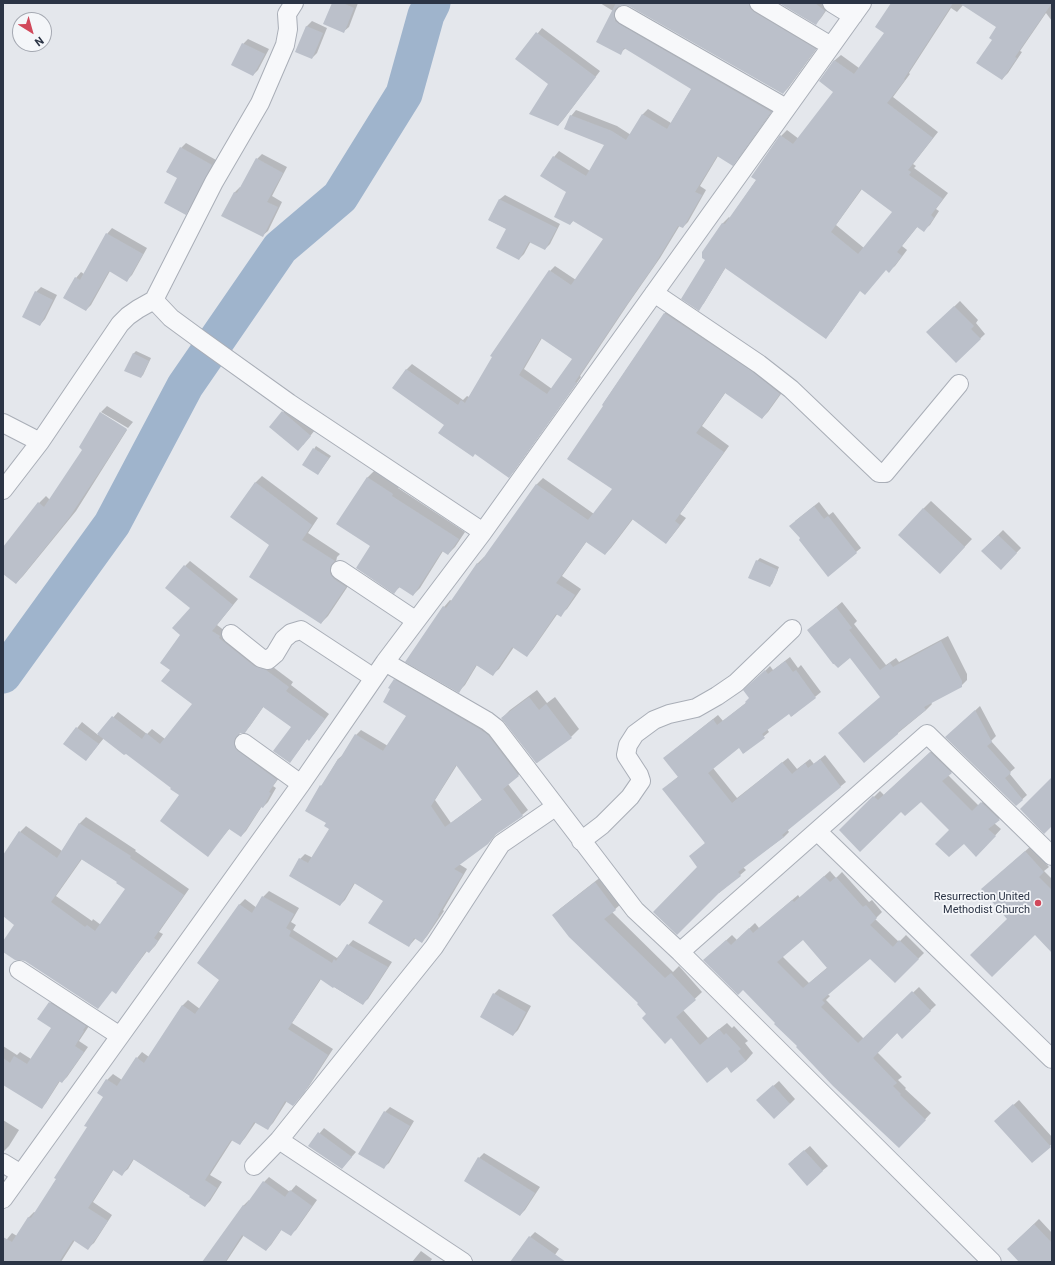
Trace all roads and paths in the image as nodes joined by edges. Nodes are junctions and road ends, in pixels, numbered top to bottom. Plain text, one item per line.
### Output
1 (759, 3) edge
2 (832, 3) edge
3 (286, 7) edge
4 (857, 9) edge
5 (624, 15) dead end
6 (831, 46) junction
7 (786, 108) junction
8 (654, 293) junction
9 (154, 300) junction
10 (959, 384) dead end
11 (3, 423) edge
12 (40, 442) junction
13 (3, 490) edge
14 (482, 532) junction
15 (340, 570) dead end
16 (415, 620) junction
17 (792, 629) dead end
18 (231, 634) dead end
19 (385, 662) junction
20 (374, 678) junction
21 (244, 743) dead end
22 (301, 784) junction
23 (555, 807) junction
24 (817, 831) junction
25 (581, 841) junction
26 (1052, 856) edge
27 (680, 952) junction
28 (20, 970) dead end
29 (120, 1036) junction
30 (1052, 1059) edge
31 (279, 1140) junction
32 (3, 1163) edge
33 (254, 1166) dead end
34 (21, 1174) junction
35 (3, 1199) edge
36 (463, 1262) edge
37 (992, 1262) edge

1 - 6 street
2 - 4 street
3 - 9 street
4 - 6 street
5 - 7 street
6 - 7 street
7 - 8 street
8 - 10 street
8 - 14 street
9 - 12 street
9 - 14 street
11 - 12 street
12 - 13 street
14 - 16 street
15 - 16 street
16 - 19 street
17 - 25 street
18 - 20 street
19 - 20 street
19 - 23 street
20 - 22 street
21 - 22 street
22 - 29 street
23 - 25 street
23 - 31 street
24 - 26 street
24 - 27 street
24 - 30 street
25 - 27 street
27 - 37 street
28 - 29 street
29 - 34 street
31 - 33 street
31 - 36 street
32 - 34 street
34 - 35 street

